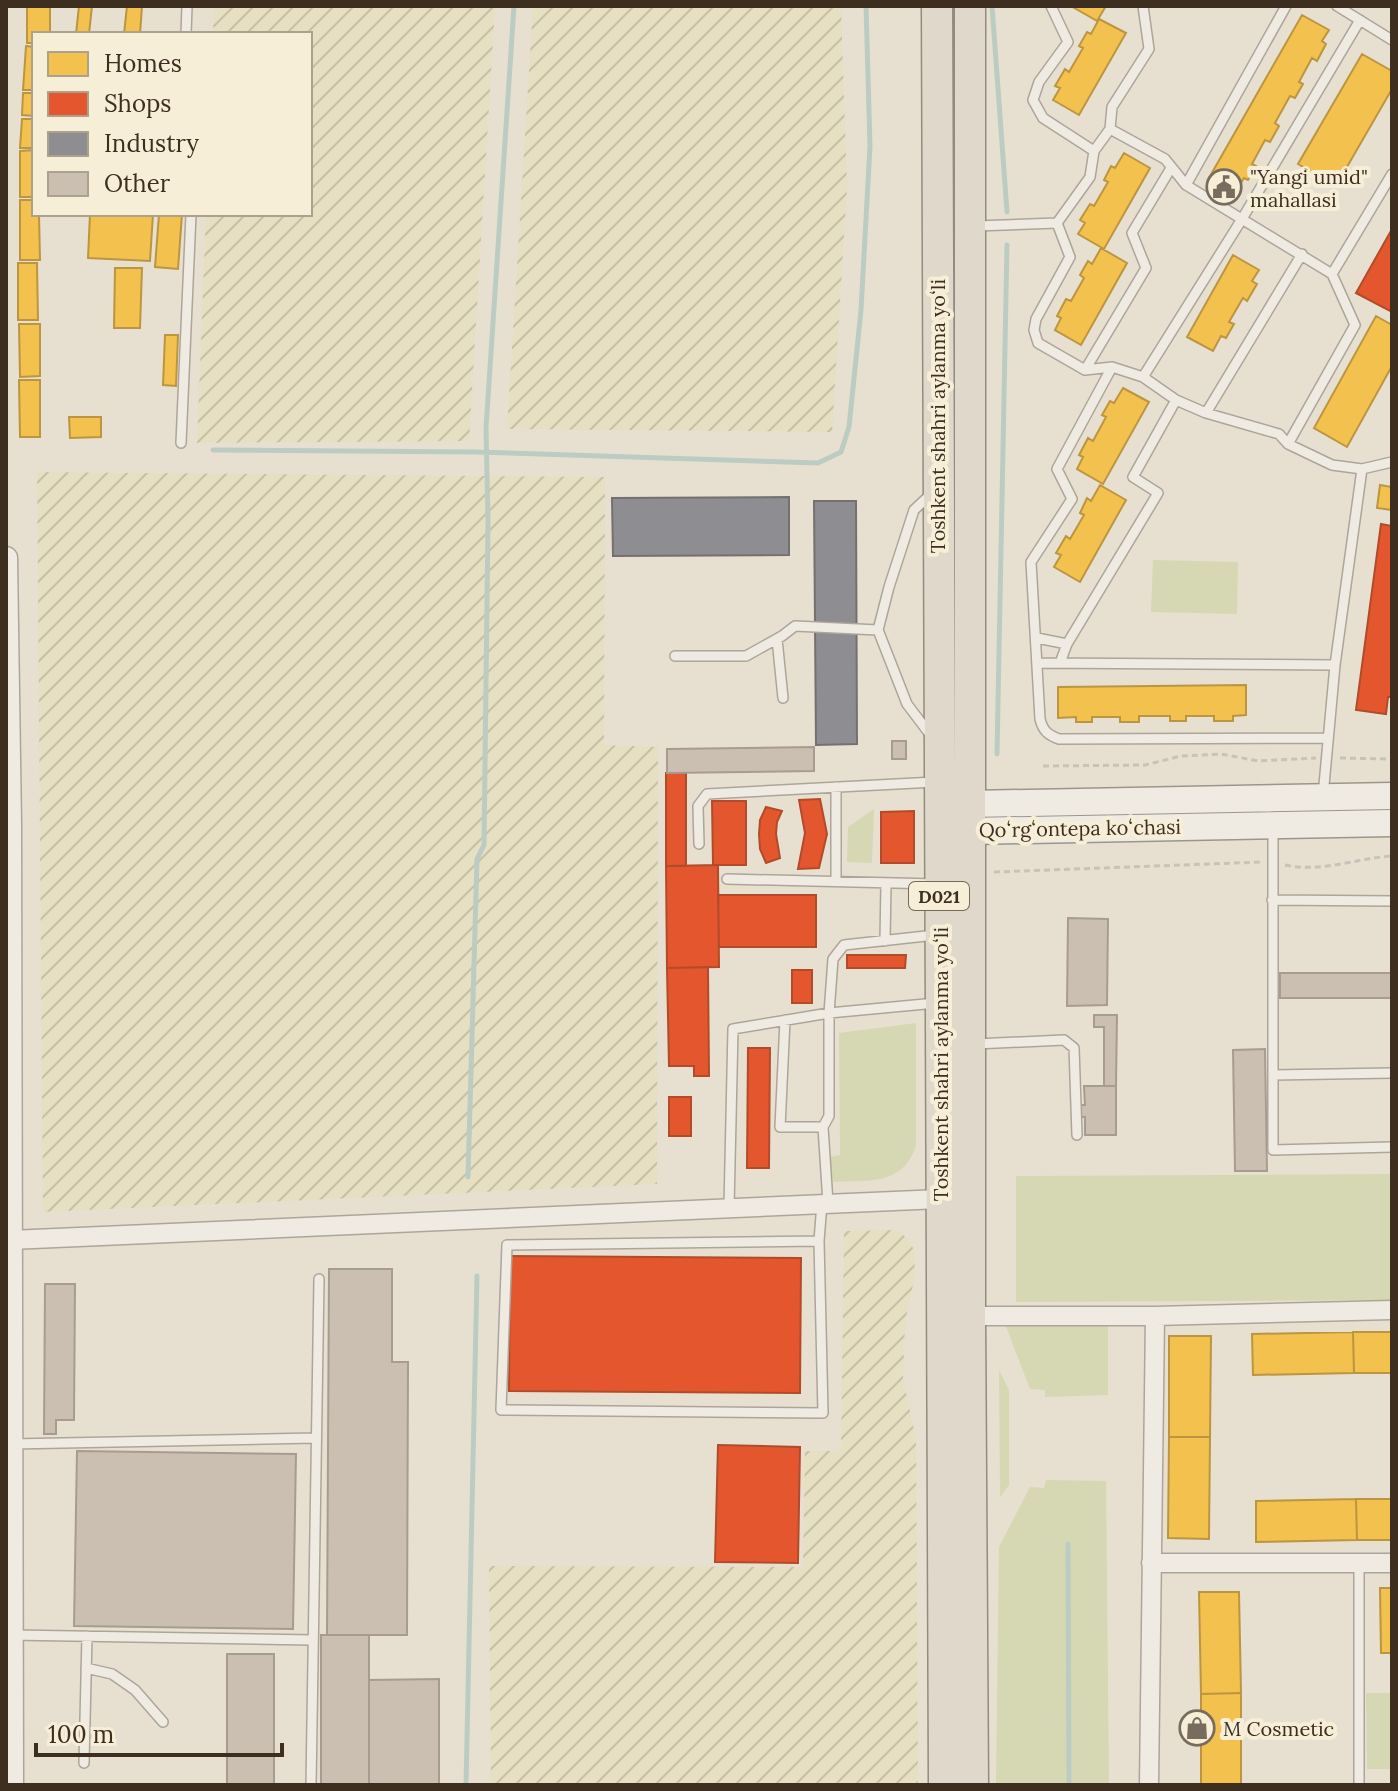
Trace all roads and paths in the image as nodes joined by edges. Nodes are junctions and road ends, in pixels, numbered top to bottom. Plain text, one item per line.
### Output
1 (187, 6) edge
2 (1051, 6) edge
3 (1143, 6) edge
4 (1286, 6) edge
5 (1337, 6) edge
6 (937, 15) edge
7 (971, 15) edge
8 (1360, 20) junction
9 (186, 32) edge
10 (1392, 40) edge
11 (1110, 129) junction
12 (1094, 151) junction
13 (1171, 168) junction
14 (1392, 174) edge
15 (1186, 185) junction
16 (191, 216) edge
17 (1242, 219) junction
18 (1057, 223) junction
19 (936, 225) junction
20 (971, 226) junction
21 (1302, 254) junction
22 (1332, 274) junction
23 (1112, 367) junction
24 (1085, 370) junction
25 (1143, 377) junction
26 (1176, 400) junction
27 (1206, 413) junction
28 (181, 443) dead end
29 (1288, 444) junction
30 (1391, 459) edge
31 (1362, 469) junction
32 (938, 488) junction
33 (6, 558) edge
34 (878, 630) junction
35 (1037, 638) junction
36 (777, 639) junction
37 (1067, 644) junction
38 (675, 656) dead end
39 (1039, 663) junction
40 (1060, 663) junction
41 (1335, 665) junction
42 (783, 698) dead end
43 (1328, 738) junction
44 (939, 747) junction
45 (1327, 757) junction
46 (1392, 759) edge
47 (1043, 766) dead end
48 (939, 781) junction
49 (836, 787) junction
50 (1323, 796) junction
51 (1392, 796) edge
52 (939, 817) junction
53 (971, 817) junction
54 (1392, 823) edge
55 (8, 825) edge
56 (1273, 825) junction
57 (699, 844) dead end
58 (1392, 856) edge
59 (1272, 862) junction
60 (971, 873) junction
61 (727, 879) dead end
62 (836, 881) junction
63 (886, 883) junction
64 (939, 884) junction
65 (1272, 900) junction
66 (1392, 901) edge
67 (940, 935) junction
68 (885, 941) junction
69 (940, 1003) junction
70 (829, 1013) junction
71 (785, 1020) junction
72 (971, 1044) junction
73 (1392, 1073) edge
74 (1273, 1075) junction
75 (823, 1127) junction
76 (1077, 1135) dead end
77 (1392, 1147) edge
78 (940, 1199) junction
79 (825, 1203) junction
80 (729, 1207) junction
81 (819, 1241) junction
82 (9, 1254) edge
83 (319, 1279) dead end
84 (8, 1310) edge
85 (1392, 1310) edge
86 (970, 1316) junction
87 (1155, 1316) junction
88 (315, 1438) junction
89 (11, 1444) junction
90 (1151, 1563) junction
91 (1359, 1563) junction
92 (1392, 1563) edge
93 (11, 1635) junction
94 (87, 1636) junction
95 (312, 1640) junction
96 (9, 1660) edge
97 (86, 1668) junction
98 (9, 1686) edge
99 (163, 1722) dead end
100 (84, 1763) dead end
101 (12, 1785) edge
102 (311, 1785) edge
103 (944, 1785) edge
104 (973, 1785) edge
105 (1149, 1785) edge
106 (1359, 1785) edge

1 - 9 lane
2 - 12 lane
3 - 11 lane
4 - 15 lane
5 - 8 lane
6 - 7 highway
6 - 19 highway, Toshkent shahri aylanma yoʻli / D021
7 - 20 highway, Toshkent shahri aylanma yoʻli / D021
8 - 10 lane
8 - 17 lane
11 - 12 lane
11 - 13 lane
12 - 18 lane
13 - 15 lane
13 - 24 lane
14 - 22 lane
15 - 17 lane
16 - 28 lane
17 - 21 lane
17 - 25 lane
18 - 20 lane
18 - 24 lane
19 - 20 highway
19 - 32 highway, Toshkent shahri aylanma yoʻli / D021
20 - 53 highway, Toshkent shahri aylanma yoʻli / D021
21 - 22 lane
21 - 27 lane
22 - 29 lane
23 - 24 lane
23 - 25 lane
23 - 35 lane
25 - 26 lane
26 - 27 lane
26 - 37 lane
27 - 29 lane
29 - 31 lane
30 - 31 lane
31 - 41 lane
32 - 34 lane
32 - 44 highway, Toshkent shahri aylanma yoʻli / D021
33 - 55 street
34 - 36 lane
34 - 44 lane
35 - 37 lane
35 - 39 lane
36 - 38 lane
36 - 42 lane
37 - 40 lane
39 - 40 lane
39 - 43 lane
40 - 41 lane
41 - 43 lane
43 - 45 lane
44 - 48 highway, Toshkent shahri aylanma yoʻli / D021
45 - 46 path
45 - 47 path
45 - 50 lane
48 - 49 lane
48 - 52 highway, Toshkent shahri aylanma yoʻli / D021
49 - 57 lane
49 - 62 lane
50 - 51 main road, Qoʻrgʻontepa koʻchasi
50 - 53 main road, Qoʻrgʻontepa koʻchasi
52 - 53 main road, Qoʻrgʻontepa koʻchasi
52 - 64 highway, Toshkent shahri aylanma yoʻli / D021
53 - 56 main road, Qoʻrgʻontepa koʻchasi
53 - 60 highway, Toshkent shahri aylanma yoʻli / D021
54 - 56 main road, Qoʻrgʻontepa koʻchasi
55 - 82 street
56 - 59 lane
58 - 59 path
59 - 60 path
59 - 65 lane
60 - 72 highway, Toshkent shahri aylanma yoʻli / D021
61 - 62 lane
62 - 63 lane
63 - 64 lane
63 - 68 lane
64 - 67 highway, Toshkent shahri aylanma yoʻli / D021
65 - 66 lane
65 - 74 lane
67 - 68 lane
67 - 69 highway, Toshkent shahri aylanma yoʻli / D021
68 - 70 lane
69 - 70 lane
69 - 78 highway, Toshkent shahri aylanma yoʻli / D021
70 - 71 lane
70 - 75 lane
71 - 75 lane
71 - 80 lane
72 - 76 lane
72 - 86 highway, Toshkent shahri aylanma yoʻli / D021
73 - 74 lane
74 - 77 lane
75 - 79 lane
78 - 79 street
78 - 103 highway, Toshkent shahri aylanma yoʻli / D021
79 - 80 street
79 - 81 lane
80 - 82 street
81 - 81 lane
82 - 84 street
83 - 88 lane
84 - 89 street
85 - 87 street
86 - 87 street
86 - 104 highway, Toshkent shahri aylanma yoʻli / D021
87 - 90 street
88 - 89 lane
88 - 95 lane
89 - 93 street
90 - 91 street
90 - 105 street
91 - 92 street
91 - 106 lane
93 - 94 lane
93 - 96 street
94 - 95 lane
94 - 97 lane
95 - 102 lane
96 - 98 street
97 - 99 lane
97 - 100 lane
98 - 101 street

